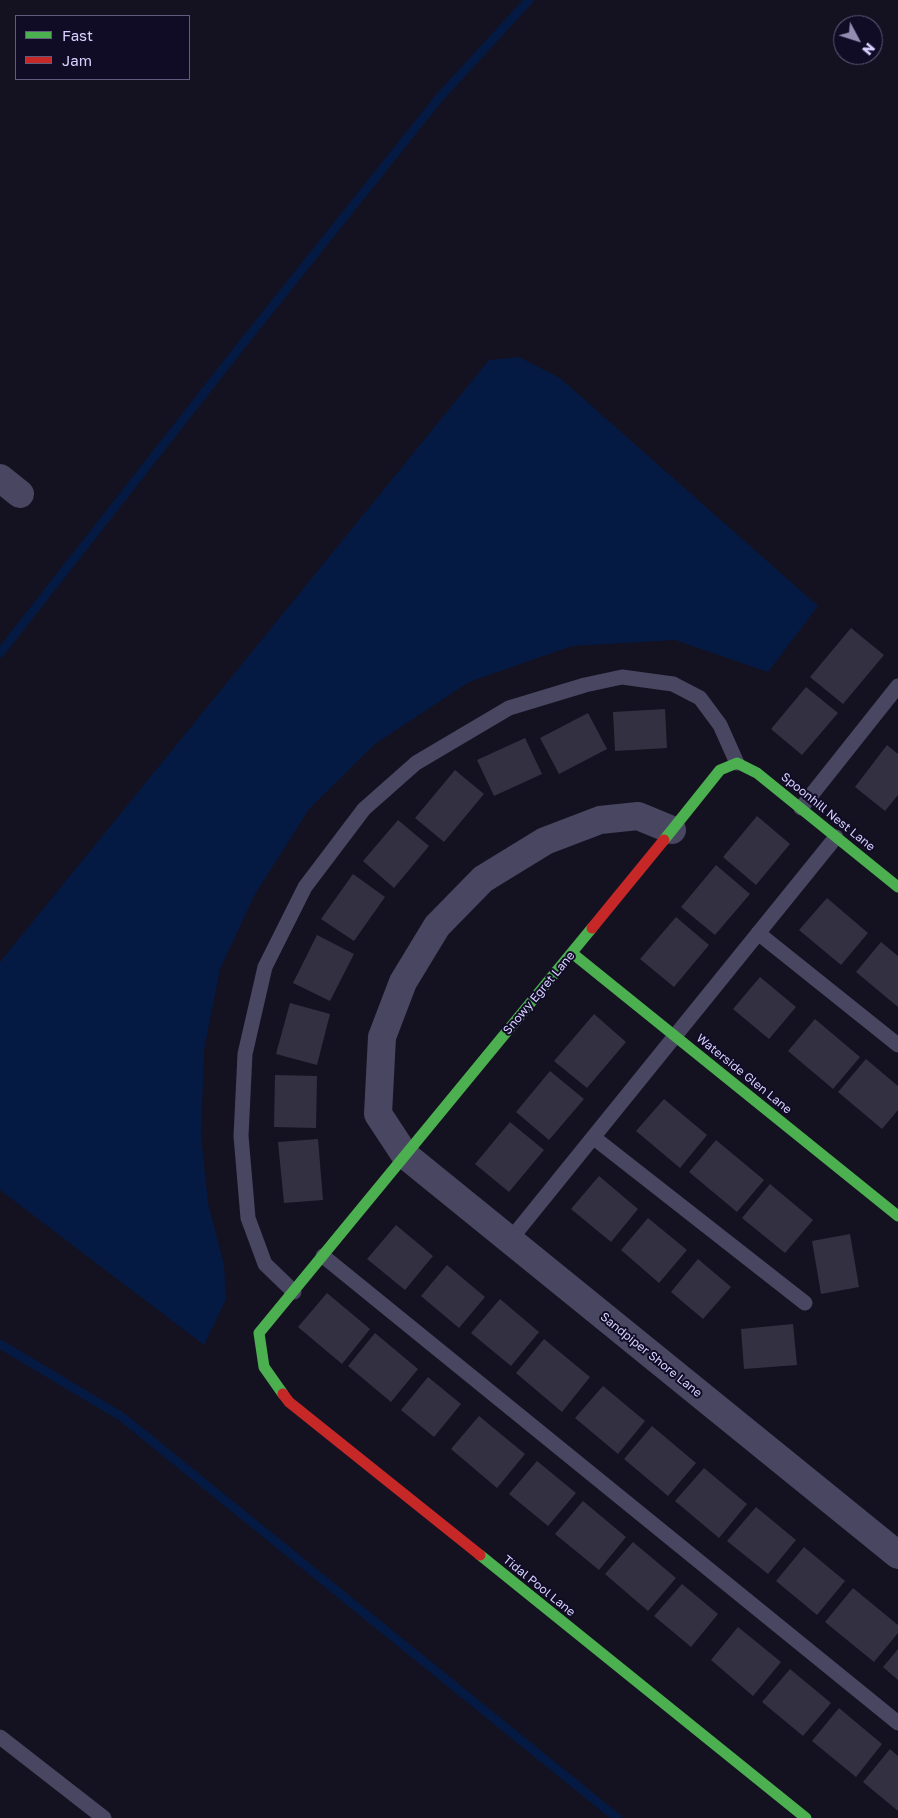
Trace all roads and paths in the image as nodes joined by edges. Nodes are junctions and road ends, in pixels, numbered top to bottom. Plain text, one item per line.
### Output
1 (898, 686) edge
2 (737, 763) junction
3 (800, 808) junction
4 (672, 830) junction
5 (836, 837) junction
6 (898, 887) edge
7 (758, 933) junction
8 (572, 953) junction
9 (675, 1036) junction
10 (898, 1045) edge
11 (593, 1137) junction
12 (405, 1154) junction
13 (898, 1216) edge
14 (510, 1240) junction
15 (323, 1256) junction
16 (294, 1292) junction
17 (805, 1304) dead end
18 (264, 1367) joint
19 (898, 1555) edge
20 (898, 1723) edge
21 (0, 1737) edge
22 (104, 1818) edge
23 (806, 1818) edge

1 - 3 lane
2 - 3 street, Spoonhill Nest Lane
2 - 4 street, Snowy Egret Lane
2 - 16 lane
3 - 5 street, Spoonhill Nest Lane
4 - 8 street, Snowy Egret Lane
4 - 12 street
5 - 6 street, Spoonhill Nest Lane
5 - 7 lane
7 - 9 lane
7 - 10 lane
8 - 9 street, Waterside Glen Lane
8 - 12 street, Snowy Egret Lane
9 - 11 lane
9 - 13 street, Waterside Glen Lane
11 - 14 lane
11 - 17 lane
12 - 14 street, Sandpiper Shore Lane
12 - 15 street, Snowy Egret Lane
14 - 19 street, Sandpiper Shore Lane
15 - 16 street, Snowy Egret Lane
15 - 20 lane
16 - 18 street, Snowy Egret Lane
18 - 23 street, Tidal Pool Lane
21 - 22 lane

